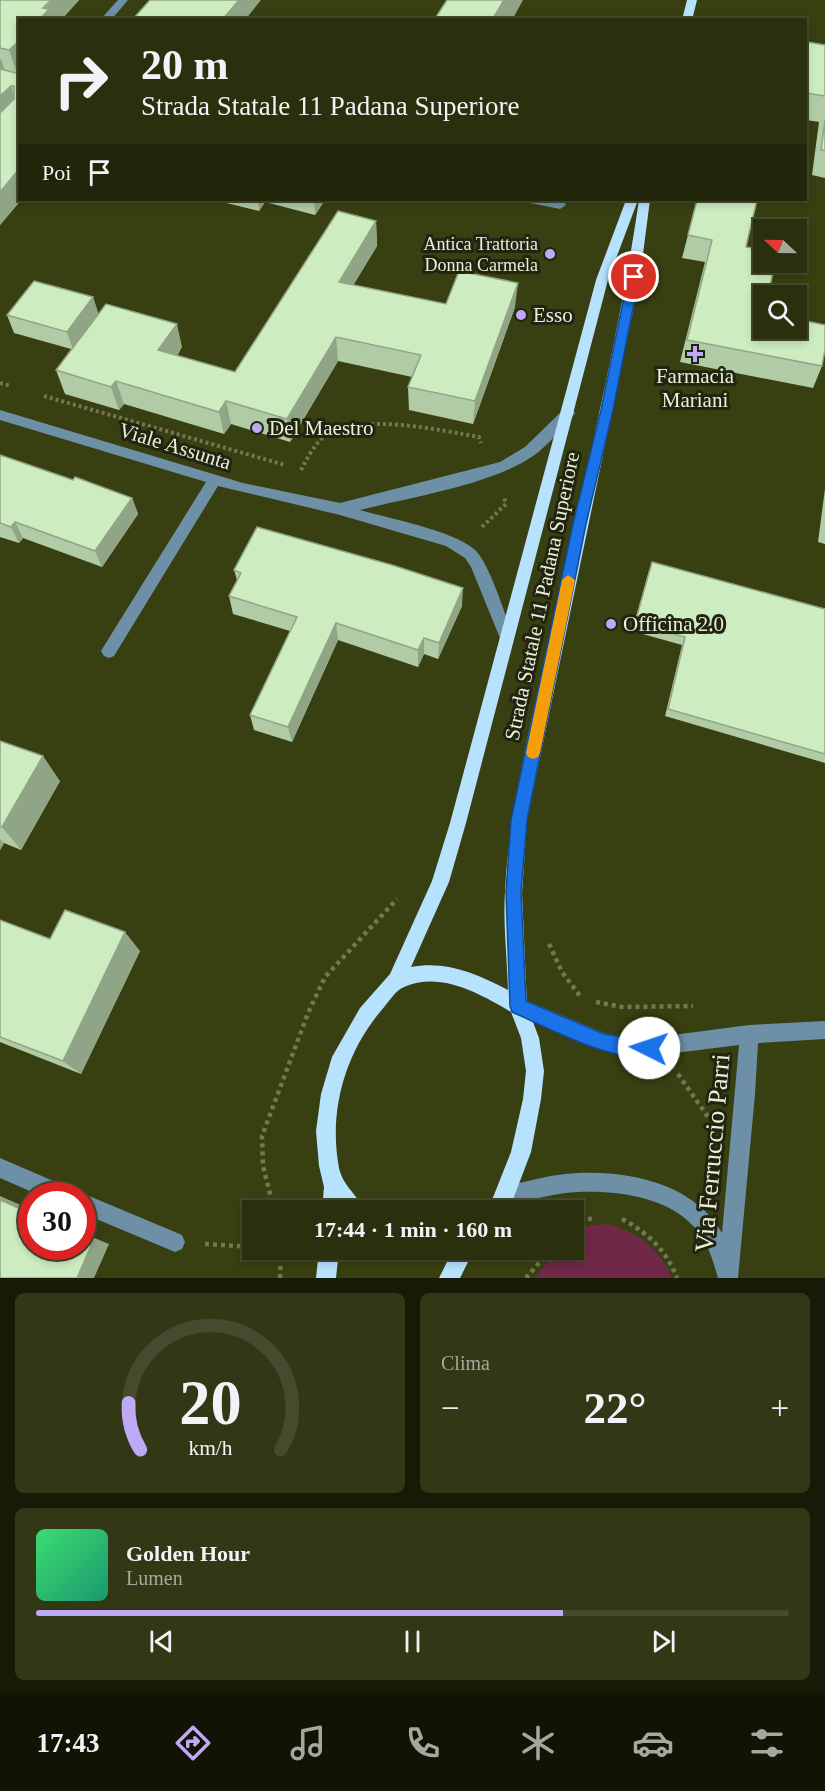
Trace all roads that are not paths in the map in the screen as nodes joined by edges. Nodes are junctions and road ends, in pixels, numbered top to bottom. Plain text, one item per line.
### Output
1 (123, 0) edge
2 (692, 0) edge
3 (107, 18) edge
4 (688, 18) edge
5 (538, 201) edge
6 (632, 201) edge
7 (645, 201) edge
8 (560, 206) dead end
9 (568, 413) junction
10 (0, 415) edge
11 (214, 480) junction
12 (340, 509) junction
13 (507, 638) junction
14 (109, 651) dead end
15 (396, 980) junction
16 (518, 1006) junction
17 (825, 1030) edge
18 (749, 1034) junction
19 (0, 1168) edge
20 (32, 1182) edge
21 (334, 1187) junction
22 (333, 1200) edge
23 (345, 1200) edge
24 (503, 1200) edge
25 (513, 1200) edge
26 (96, 1209) edge
27 (175, 1242) road end
28 (328, 1260) edge
29 (459, 1260) edge
30 (728, 1277) edge
31 (326, 1278) edge
32 (449, 1278) edge

1 - 3 street
2 - 4 main road
5 - 8 street
6 - 9 main road, Strada Statale 11 Padana Superiore
7 - 16 main road, Strada Statale 11 Padana Superiore
9 - 12 street, Viale Assunta
9 - 13 main road, Strada Statale 11 Padana Superiore
10 - 11 street, Viale Assunta
11 - 12 street, Viale Assunta
11 - 14 street
12 - 13 street, Viale Assunta
13 - 15 main road, Strada Statale 11 Padana Superiore
15 - 16 main road
15 - 21 main road, Strada Statale 11 Padana Superiore
16 - 18 street
16 - 24 main road, Strada Statale 11 Padana Superiore
17 - 18 street
18 - 30 street, Via Ferruccio Parri
19 - 20 street
21 - 22 main road, Strada Statale 11 Padana Superiore
21 - 23 main road
25 - 30 street, Via Ferruccio Parri
26 - 27 street
28 - 31 main road
29 - 32 main road

